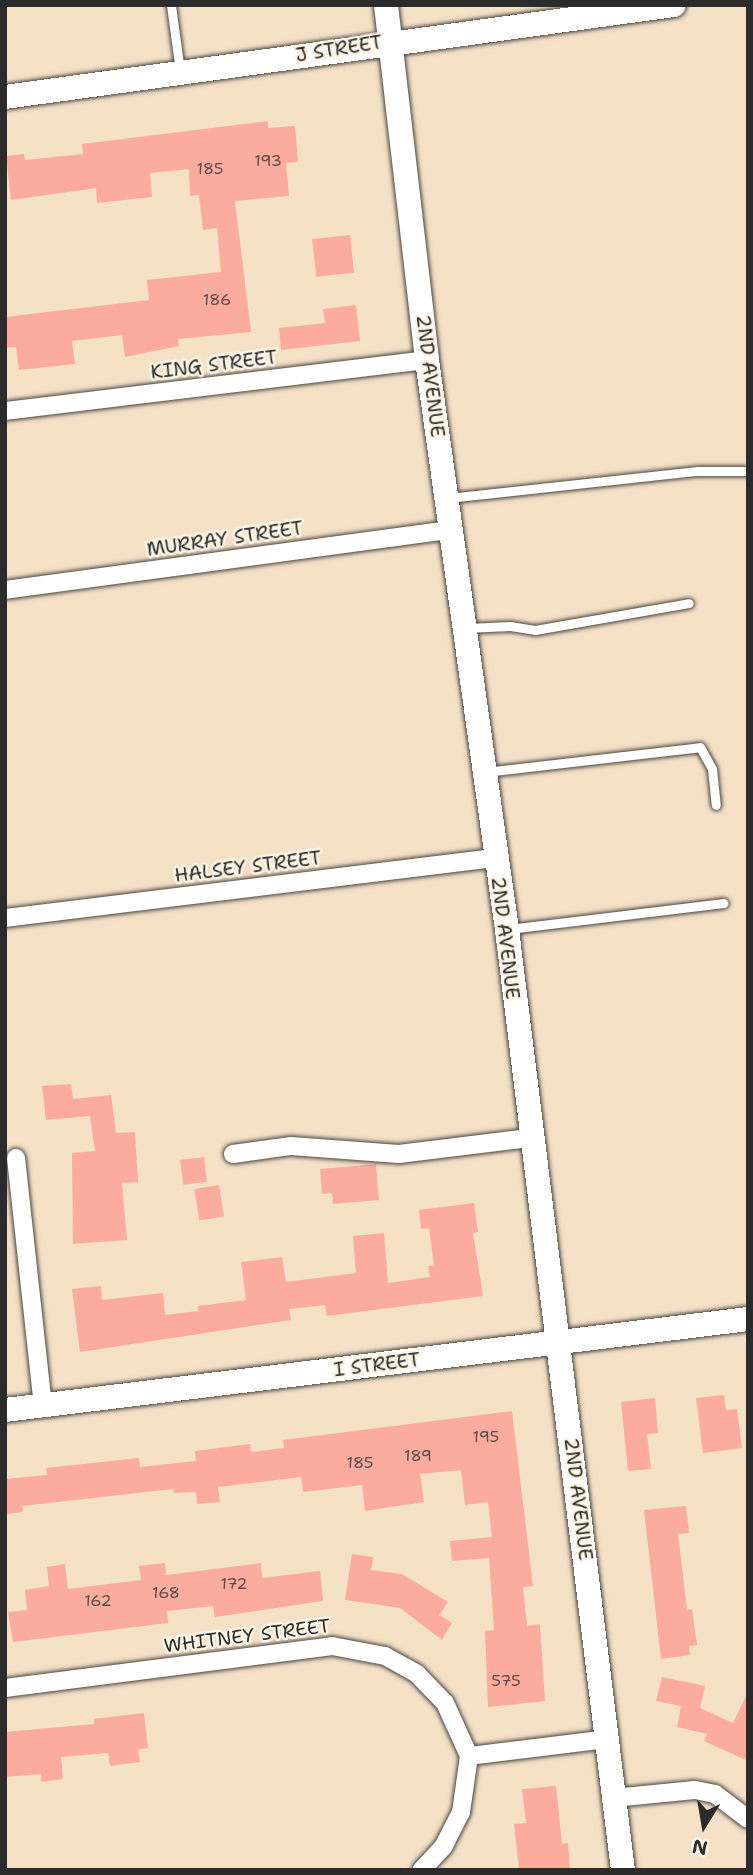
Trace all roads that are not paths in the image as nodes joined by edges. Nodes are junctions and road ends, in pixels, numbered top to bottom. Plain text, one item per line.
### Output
1 (171, 5) edge
2 (386, 5) edge
3 (674, 5) edge
4 (390, 41) junction
5 (180, 73) junction
6 (5, 97) edge
7 (427, 360) junction
8 (5, 411) edge
9 (746, 471) edge
10 (445, 498) junction
11 (450, 530) junction
12 (5, 590) edge
13 (689, 603) dead end
14 (462, 628) junction
15 (485, 772) junction
16 (716, 805) dead end
17 (495, 858) junction
18 (723, 903) dead end
19 (5, 918) edge
20 (507, 930) junction
21 (529, 1139) junction
22 (233, 1154) dead end
23 (16, 1158) dead end
24 (748, 1319) edge
25 (558, 1343) junction
26 (43, 1405) junction
27 (5, 1410) edge
28 (5, 1688) edge
29 (608, 1739) junction
30 (468, 1756) junction
31 (613, 1798) junction
32 (748, 1819) edge
33 (422, 1870) edge
34 (623, 1870) edge

1 - 5 lane
2 - 4 street, 2ND AVENUE
3 - 4 street, J STREET
4 - 5 street, J STREET
4 - 7 street, 2ND AVENUE
5 - 6 street, J STREET
7 - 8 street, KING STREET
7 - 10 street, 2ND AVENUE
9 - 10 lane
10 - 11 street, 2ND AVENUE
11 - 12 street, MURRAY STREET
11 - 14 street, 2ND AVENUE
13 - 14 lane
14 - 15 street, 2ND AVENUE
15 - 16 lane
15 - 17 street, 2ND AVENUE
17 - 19 street, HALSEY STREET
17 - 20 street, 2ND AVENUE
18 - 20 lane
20 - 21 street, 2ND AVENUE
21 - 22 street
21 - 25 street, 2ND AVENUE
23 - 26 street
24 - 25 street, I STREET
25 - 26 street, I STREET
25 - 29 street, 2ND AVENUE
26 - 27 street, I STREET
28 - 30 street, WHITNEY STREET
29 - 30 street
29 - 31 street, 2ND AVENUE
30 - 33 street
31 - 32 street
31 - 34 street, 2ND AVENUE

